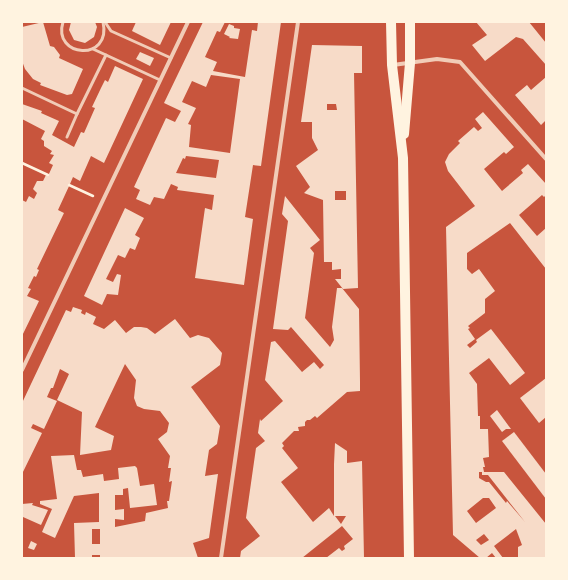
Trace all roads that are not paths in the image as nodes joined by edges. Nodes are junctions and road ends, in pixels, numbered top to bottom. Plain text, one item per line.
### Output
1 (63, 22) edge
2 (104, 22) edge
3 (188, 22) edge
4 (298, 22) edge
5 (391, 22) edge
6 (410, 22) edge
7 (93, 49) junction
8 (106, 54) junction
9 (171, 58) junction
10 (410, 62) junction
11 (392, 65) junction
12 (160, 80) junction
13 (22, 88) edge
14 (77, 114) junction
15 (67, 137) dead end
16 (402, 158) junction
17 (546, 159) edge
18 (22, 370) edge
19 (221, 558) edge
20 (409, 558) edge

1 - 7 lane
2 - 7 lane
2 - 9 lane
3 - 9 street
4 - 19 street
5 - 11 main road
6 - 10 main road
7 - 8 lane
8 - 12 lane
8 - 14 lane
9 - 12 street
10 - 11 street
10 - 16 main road
10 - 17 street
11 - 16 main road
12 - 18 street
13 - 14 lane
14 - 15 lane
16 - 20 main road

